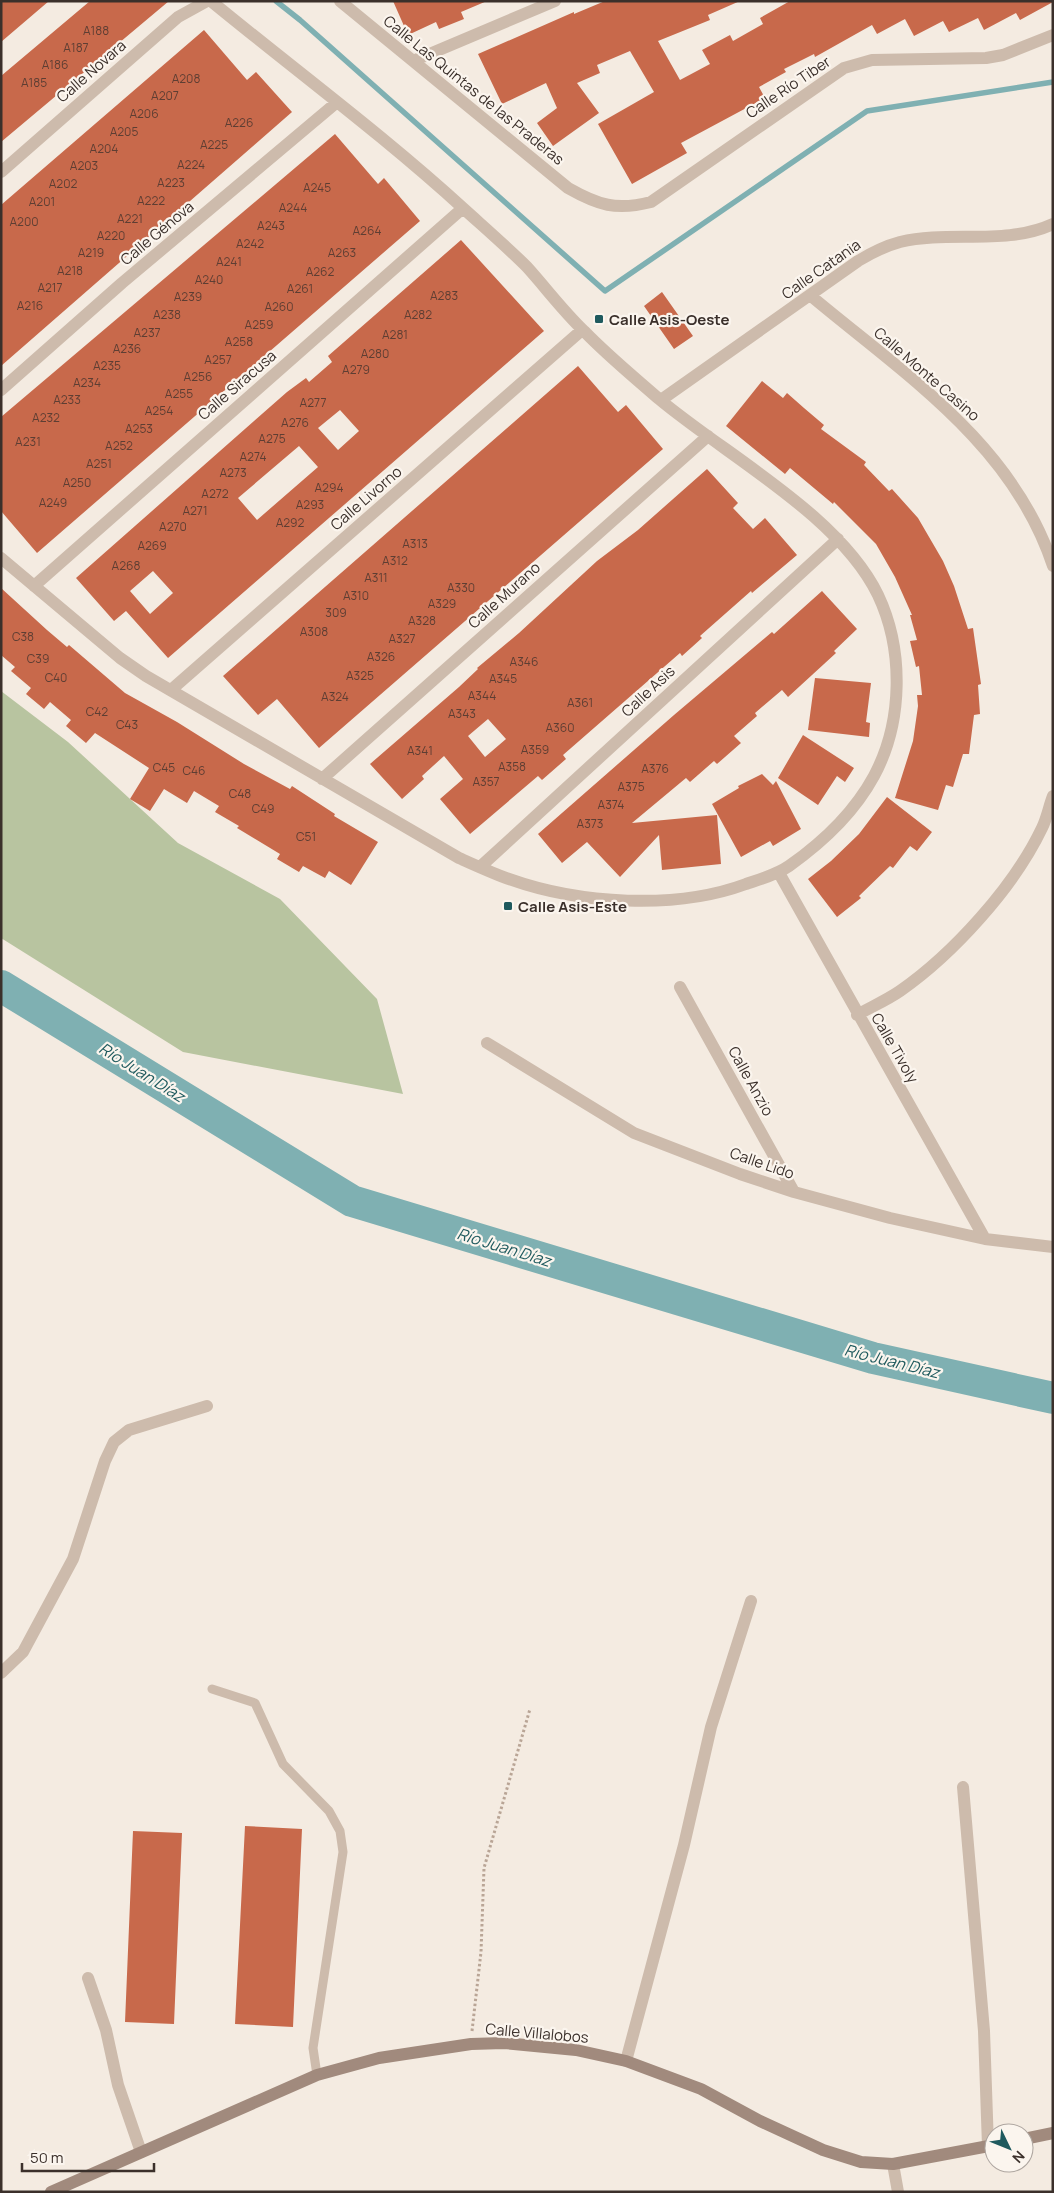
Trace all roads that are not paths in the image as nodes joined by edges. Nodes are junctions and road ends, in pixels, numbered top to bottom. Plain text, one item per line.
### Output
1 (209, 1) edge
2 (340, 1) edge
3 (554, 1) edge
4 (1053, 35) edge
5 (413, 61) junction
6 (336, 103) junction
7 (1, 172) edge
8 (589, 200) joint
9 (463, 208) junction
10 (1053, 224) edge
11 (811, 296) junction
12 (582, 330) junction
13 (1, 390) edge
14 (661, 400) junction
15 (708, 436) junction
16 (838, 539) junction
17 (1, 558) edge
18 (1053, 566) edge
19 (34, 586) junction
20 (171, 690) junction
21 (322, 779) junction
22 (1053, 796) edge
23 (1047, 830) edge
24 (480, 868) junction
25 (779, 873) junction
26 (680, 987) dead end
27 (857, 1015) junction
28 (487, 1043) dead end
29 (794, 1192) junction
30 (985, 1238) junction
31 (1053, 1247) edge
32 (207, 1406) dead end
33 (751, 1601) dead end
34 (1, 1674) edge
35 (212, 1689) dead end
36 (963, 1787) dead end
37 (88, 1978) dead end
38 (626, 2061) junction
39 (317, 2075) junction
40 (990, 2123) edge
41 (1053, 2133) edge
42 (1034, 2137) edge
43 (984, 2147) edge
44 (141, 2152) junction
45 (893, 2164) junction
46 (51, 2192) edge
47 (898, 2192) edge

1 - 6 street
1 - 7 street, Calle Novara
2 - 5 street, Calle Las Quintas de las Praderas
3 - 5 street
4 - 8 street, Calle Río Tiber
5 - 8 street, Calle Las Quintas de las Praderas
6 - 9 street
6 - 13 street, Calle Génova
9 - 12 street
9 - 19 street, Calle Siracusa
10 - 11 street, Calle Catania
11 - 14 street, Calle Catania
11 - 18 street, Calle Monte Casino
12 - 14 street
12 - 20 street, Calle Livorno
14 - 15 street
15 - 16 street
15 - 21 street, Calle Murano
16 - 24 street, Calle Asis
16 - 25 street
17 - 19 street
19 - 20 street
20 - 21 street
21 - 24 street
22 - 23 street
23 - 27 street
24 - 25 street
25 - 27 street, Calle Tivoly
26 - 29 street, Calle Anzio
27 - 30 street, Calle Tivoly
28 - 29 street, Calle Lido
29 - 30 street, Calle Lido
30 - 31 street, Calle Lido
32 - 34 street
33 - 38 street
35 - 39 lane
36 - 40 street
37 - 44 street
38 - 39 main road, Calle Villalobos
38 - 45 main road, Calle Villalobos
39 - 44 main road, Calle Villalobos
41 - 42 main road
43 - 45 main road, Calle Villalobos
44 - 46 main road, Calle Villalobos
45 - 47 street

